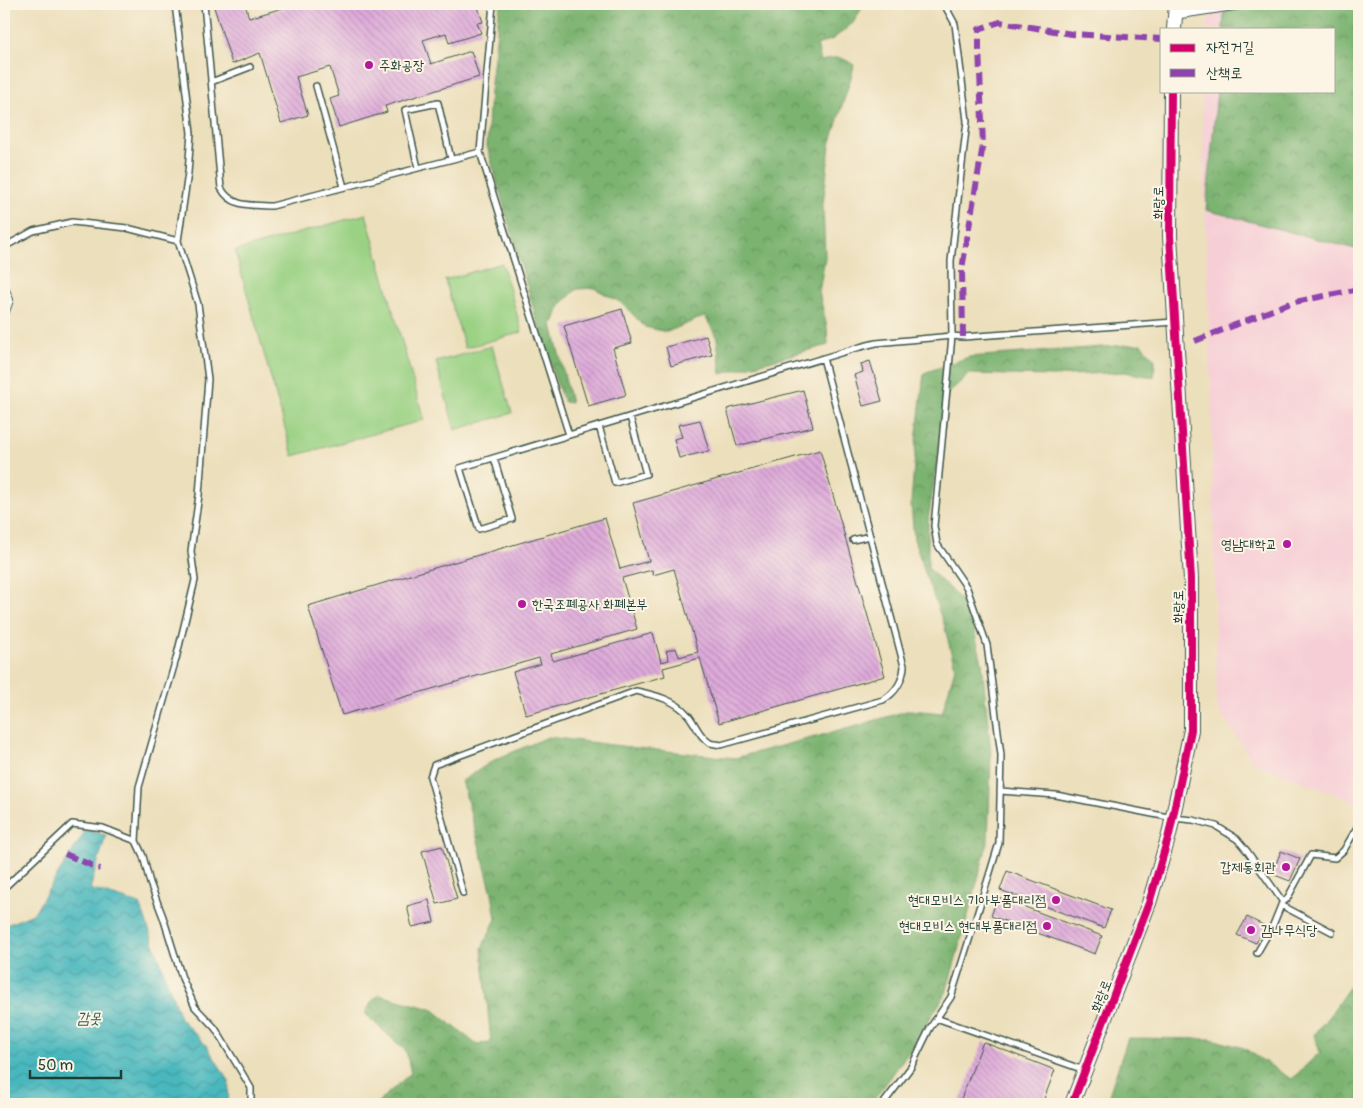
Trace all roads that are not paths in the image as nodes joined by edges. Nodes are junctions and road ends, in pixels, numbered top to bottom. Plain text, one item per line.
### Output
1 (174, 4) edge
2 (204, 4) edge
3 (493, 4) edge
4 (944, 4) edge
5 (1240, 4) edge
6 (1175, 9) edge
7 (1174, 28) edge
8 (250, 67) dead end
9 (211, 82) junction
10 (316, 86) dead end
11 (1171, 92) edge
12 (480, 152) junction
13 (451, 160) junction
14 (418, 168) junction
15 (344, 187) junction
16 (178, 241) junction
17 (4, 247) edge
18 (4, 291) edge
19 (4, 311) edge
20 (1175, 322) junction
21 (952, 336) junction
22 (823, 358) junction
23 (630, 417) junction
24 (599, 426) junction
25 (569, 435) junction
26 (494, 458) junction
27 (870, 536) junction
28 (853, 540) dead end
29 (1000, 791) junction
30 (1173, 818) junction
31 (1359, 824) edge
32 (136, 841) junction
33 (4, 888) edge
34 (463, 893) dead end
35 (1282, 904) junction
36 (1332, 932) dead end
37 (1257, 953) dead end
38 (936, 1018) junction
39 (1086, 1070) junction
40 (251, 1104) edge
41 (883, 1104) edge
42 (1072, 1104) edge

1 - 16 lane
2 - 9 lane
3 - 12 lane
4 - 21 lane
5 - 6 street
6 - 7 street
8 - 9 lane
9 - 15 lane
10 - 15 lane
11 - 20 street, 화랑로
12 - 13 lane
12 - 25 lane
13 - 14 lane
13 - 14 lane
14 - 15 lane
16 - 17 lane
16 - 32 lane
18 - 19 street
20 - 21 lane
20 - 30 street, 화랑로
21 - 22 lane
21 - 29 lane
22 - 23 lane
22 - 27 lane
23 - 24 lane
23 - 24 lane
24 - 25 lane
25 - 26 lane
26 - 26 lane
27 - 28 lane
27 - 34 lane
29 - 30 lane
29 - 38 lane
30 - 35 lane
30 - 39 street, 화랑로
31 - 35 lane
32 - 33 lane
32 - 40 lane
35 - 36 lane
35 - 37 lane
38 - 39 lane
38 - 41 lane
39 - 42 street, 화랑로

